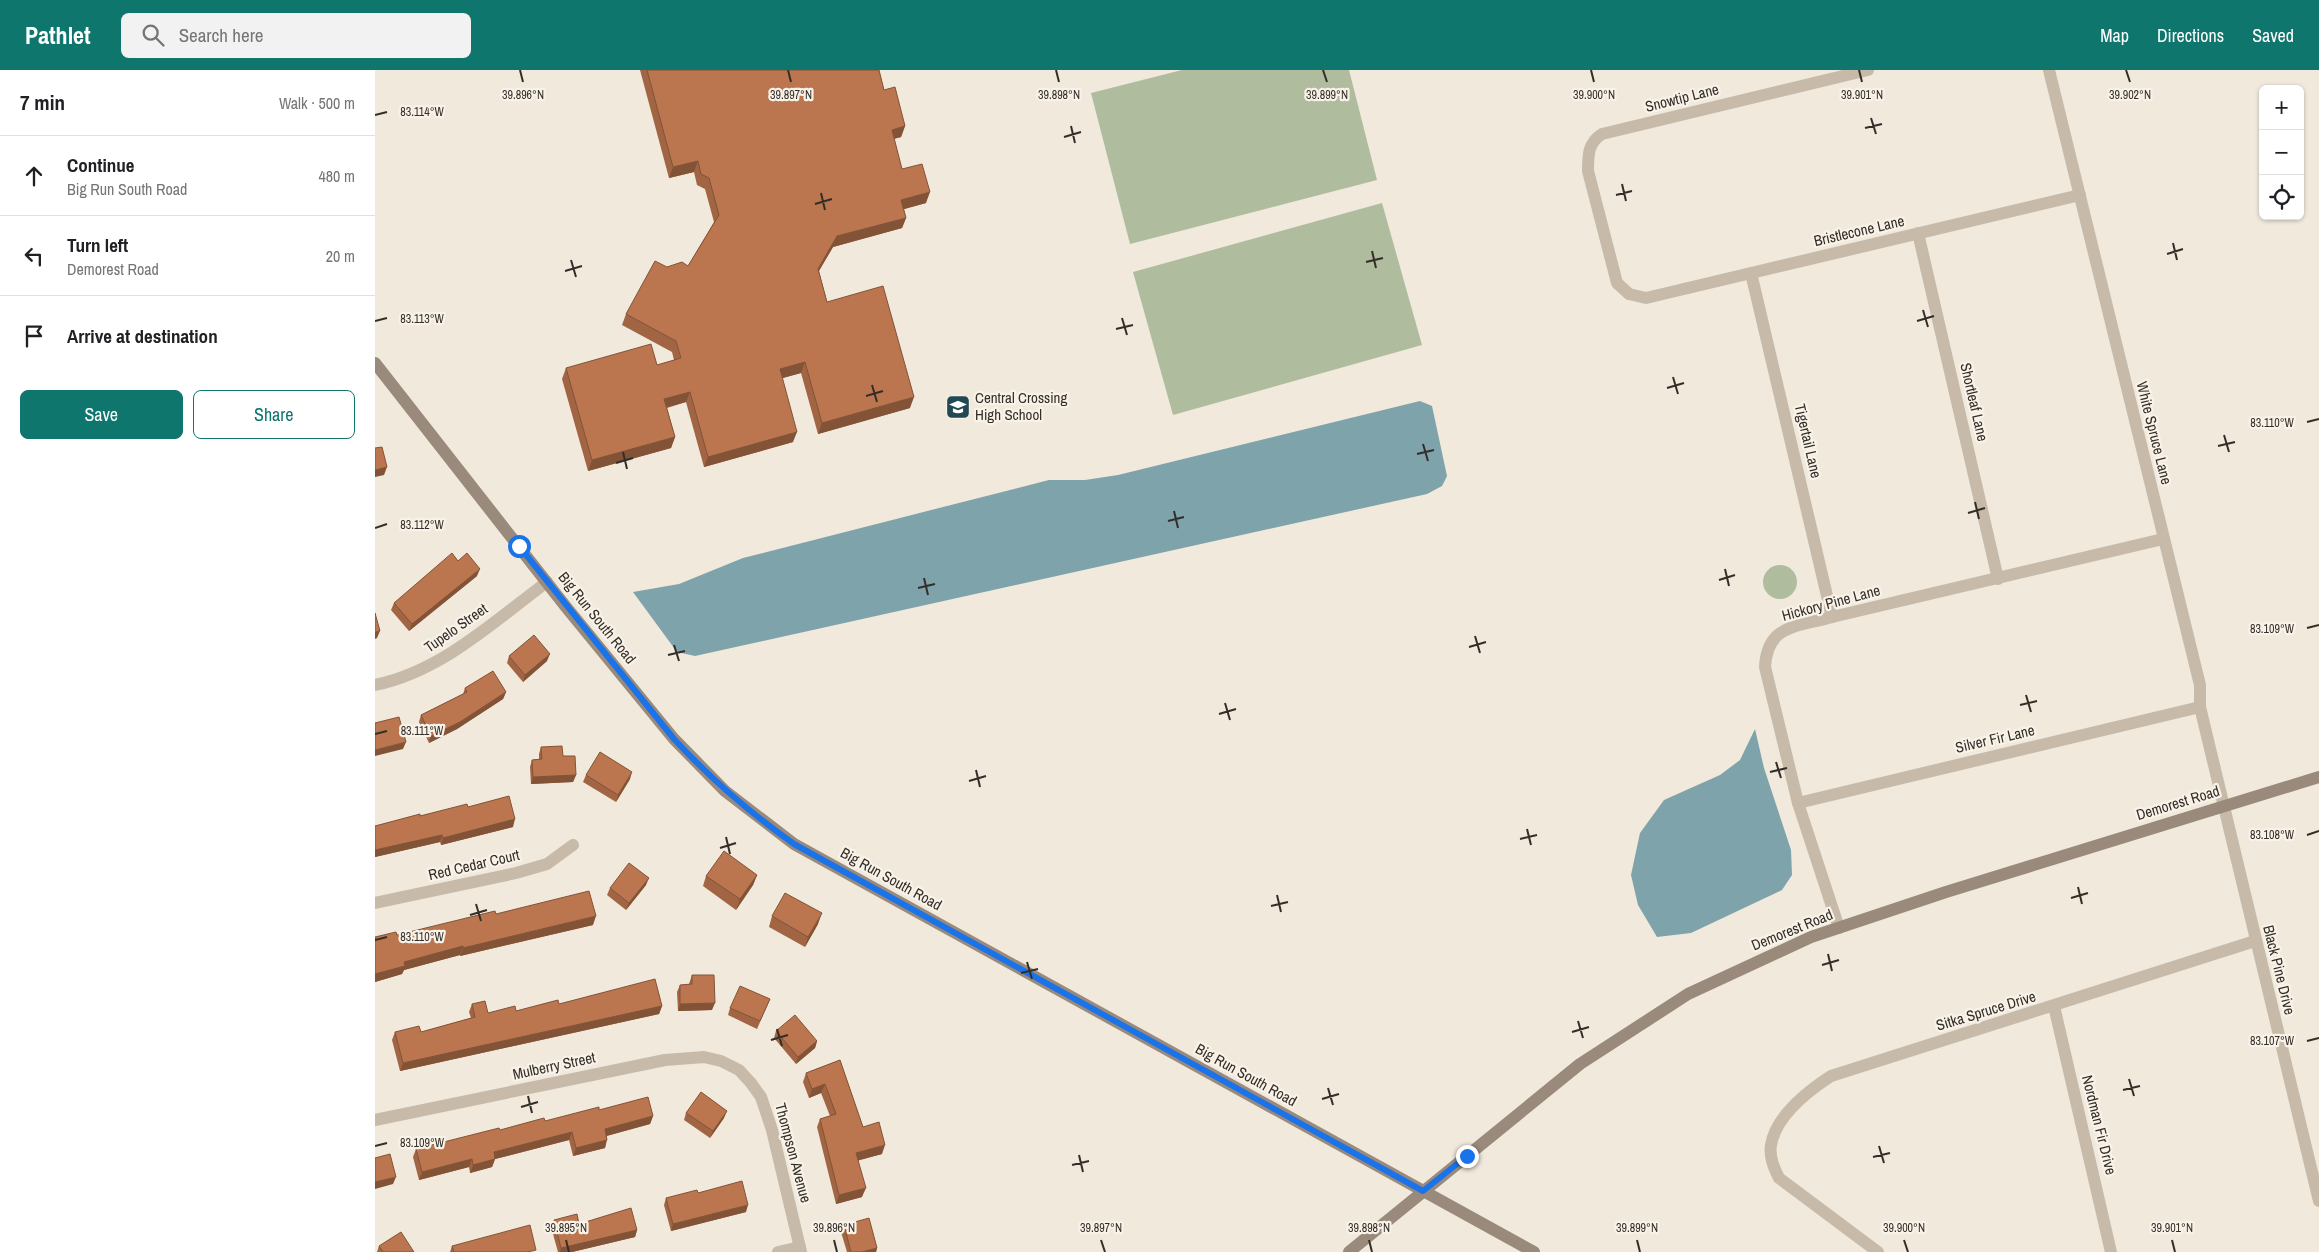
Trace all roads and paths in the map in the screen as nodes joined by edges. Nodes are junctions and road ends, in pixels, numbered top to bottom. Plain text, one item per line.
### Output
1 (1868, 70) edge
2 (2049, 70) edge
3 (2080, 194) junction
4 (1918, 233) junction
5 (1751, 273) junction
6 (1646, 298) joint
7 (375, 362) edge
8 (2163, 539) junction
9 (1998, 579) junction
10 (547, 582) junction
11 (1832, 617) junction
12 (375, 685) edge
13 (2200, 707) junction
14 (2319, 777) edge
15 (1798, 803) junction
16 (2223, 805) junction
17 (573, 845) dead end
18 (375, 903) edge
19 (1839, 928) junction
20 (2255, 941) junction
21 (2054, 1006) junction
22 (739, 1070) joint
23 (375, 1120) edge
24 (1423, 1191) junction
25 (2319, 1201) edge
26 (800, 1250) edge
27 (778, 1252) edge
28 (1349, 1252) edge
29 (1534, 1252) edge
30 (1878, 1252) edge
31 (2111, 1252) edge

1 - 6 street, Snowtip Lane
2 - 3 street, White Spruce Lane
3 - 4 street, Bristlecone Lane
3 - 8 street, White Spruce Lane
4 - 5 street, Bristlecone Lane
4 - 9 street, Shortleaf Lane
5 - 6 street, Bristlecone Lane
5 - 11 street, Tigertail Lane
7 - 10 street, Big Run South Road
8 - 9 street, Hickory Pine Lane
8 - 13 street, White Spruce Lane
9 - 11 street, Hickory Pine Lane
10 - 12 street, Tupelo Street
10 - 24 street, Big Run South Road
11 - 15 street, Hickory Pine Lane
13 - 15 street, Silver Fir Lane
13 - 16 street, White Spruce Lane
14 - 16 street, Demorest Road
15 - 19 street, Hickory Pine Lane
16 - 19 street, Demorest Road
16 - 20 street, Black Pine Drive
17 - 18 street, Red Cedar Court
19 - 24 street, Demorest Road
20 - 21 street, Sitka Spruce Drive
20 - 25 street, Black Pine Drive
21 - 30 street, Sitka Spruce Drive
21 - 31 street, Nordman Fir Drive
22 - 23 street, Mulberry Street
22 - 26 street, Thompson Avenue
24 - 28 street, Demorest Road
24 - 29 street, Big Run South Road
26 - 27 street

